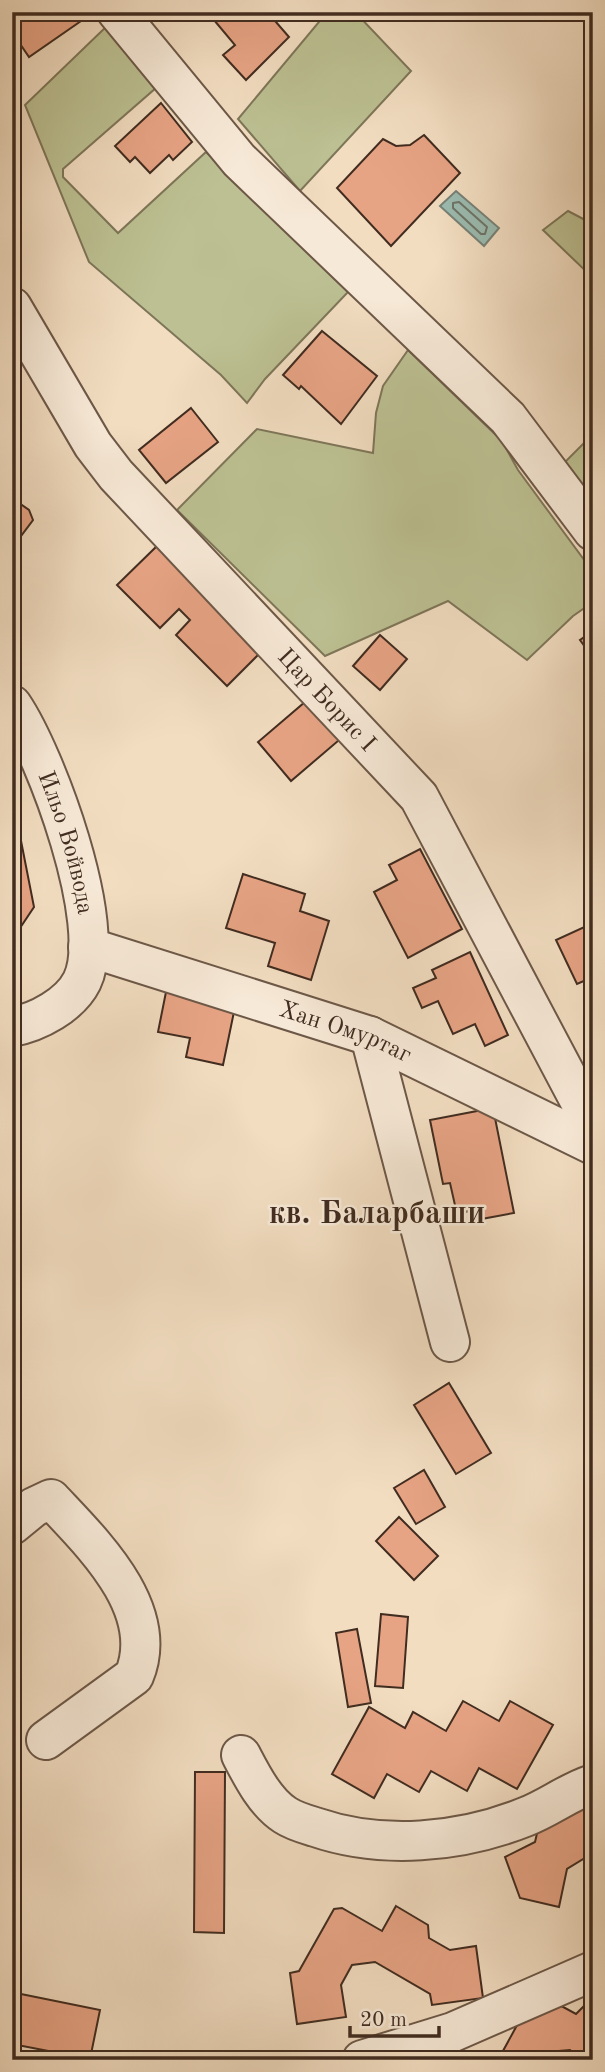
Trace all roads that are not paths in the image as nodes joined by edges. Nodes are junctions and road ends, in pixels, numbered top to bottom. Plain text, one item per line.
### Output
1 (117, 12) edge
2 (12, 307) edge
3 (593, 531) edge
4 (12, 705) edge
5 (88, 947) junction
6 (12, 1027) edge
7 (370, 1036) junction
8 (593, 1126) edge
9 (593, 1145) edge
10 (450, 1342) dead end
11 (12, 1525) edge
12 (46, 1740) dead end
13 (241, 1755) dead end
14 (593, 1784) edge
15 (593, 1971) edge
16 (362, 2060) edge

1 - 3 street
2 - 8 street, Цар Борис I
4 - 5 street, Ильо Войвода
5 - 6 street
5 - 7 street, Хан Омуртаг
7 - 9 street, Хан Омуртаг
7 - 10 street
11 - 12 street
13 - 14 street
15 - 16 street

